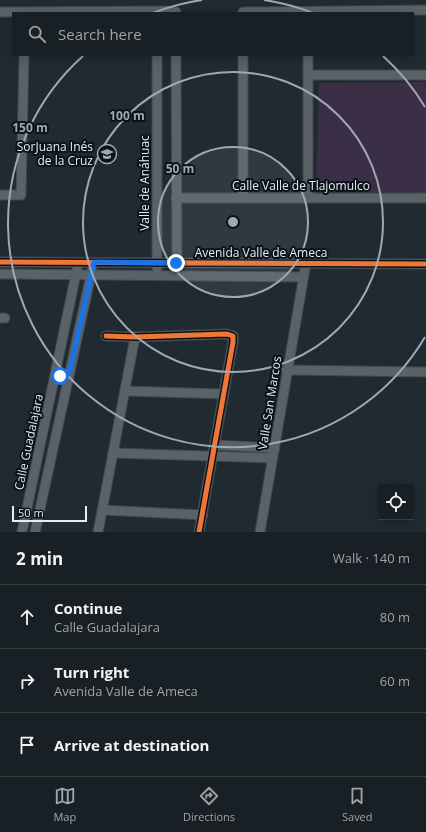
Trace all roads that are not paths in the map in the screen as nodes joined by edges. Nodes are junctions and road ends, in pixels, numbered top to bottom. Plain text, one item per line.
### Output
1 (426, 10) edge
2 (0, 12) edge
3 (24, 12) edge
4 (158, 12) edge
5 (176, 12) edge
6 (243, 12) edge
7 (308, 12) edge
8 (24, 56) edge
9 (157, 56) edge
10 (176, 56) edge
11 (243, 56) edge
12 (308, 56) edge
13 (308, 75) junction
14 (426, 76) edge
15 (0, 195) edge
16 (176, 198) junction
17 (243, 198) junction
18 (308, 198) junction
19 (426, 198) edge
20 (0, 262) edge
21 (78, 262) junction
22 (94, 262) junction
23 (157, 263) junction
24 (176, 263) junction
25 (306, 263) junction
26 (426, 264) edge
27 (0, 274) edge
28 (76, 274) junction
29 (91, 274) junction
30 (157, 275) junction
31 (177, 275) junction
32 (303, 277) junction
33 (106, 336) dead end
34 (135, 337) junction
35 (56, 368) junction
36 (70, 370) junction
37 (287, 370) junction
38 (426, 372) edge
39 (125, 391) junction
40 (224, 394) junction
41 (215, 445) junction
42 (275, 448) junction
43 (113, 453) junction
44 (213, 456) junction
45 (273, 458) junction
46 (102, 510) junction
47 (203, 515) junction
48 (22, 532) edge
49 (35, 532) edge
50 (98, 532) edge
51 (200, 532) edge
52 (260, 532) edge

1 - 7 street
2 - 3 street
3 - 4 street
4 - 5 street
6 - 7 street
8 - 15 street
9 - 23 street, Valle de Anáhuac
10 - 16 street
11 - 17 street
12 - 13 street
13 - 14 street
13 - 18 street
16 - 17 street, Calle Valle de Tlajomulco
16 - 24 street
17 - 18 street, Calle Valle de Tlajomulco
18 - 19 street, Calle Valle de Tlajomulco
20 - 21 street, Avenida Valle de Ameca
21 - 22 street, Avenida Valle de Ameca
21 - 28 street, Calle Guadalajara
22 - 23 street, Avenida Valle de Ameca
22 - 29 street, Calle Guadalajara
23 - 24 street, Avenida Valle de Ameca
23 - 30 street, Valle de Anáhuac
24 - 25 street, Avenida Valle de Ameca
24 - 31 street
25 - 26 street, Avenida Valle de Ameca
25 - 32 street, Valle San Marcos
27 - 28 street
28 - 29 street
28 - 35 street, Calle Guadalajara
29 - 30 street
29 - 36 street, Calle Guadalajara
30 - 31 street
31 - 32 street
32 - 37 street, Valle San Marcos
33 - 34 street
34 - 39 street
34 - 40 street
35 - 36 street
35 - 48 street, Calle Guadalajara
36 - 49 street, Calle Guadalajara
37 - 38 street
37 - 42 street, Valle San Marcos
39 - 40 street
39 - 43 street
40 - 41 street
41 - 42 street
41 - 44 street
42 - 45 street, Valle San Marcos
43 - 44 street
43 - 46 street
44 - 45 street
44 - 47 street
45 - 52 street, Valle San Marcos
46 - 47 street
46 - 50 street
47 - 51 street

